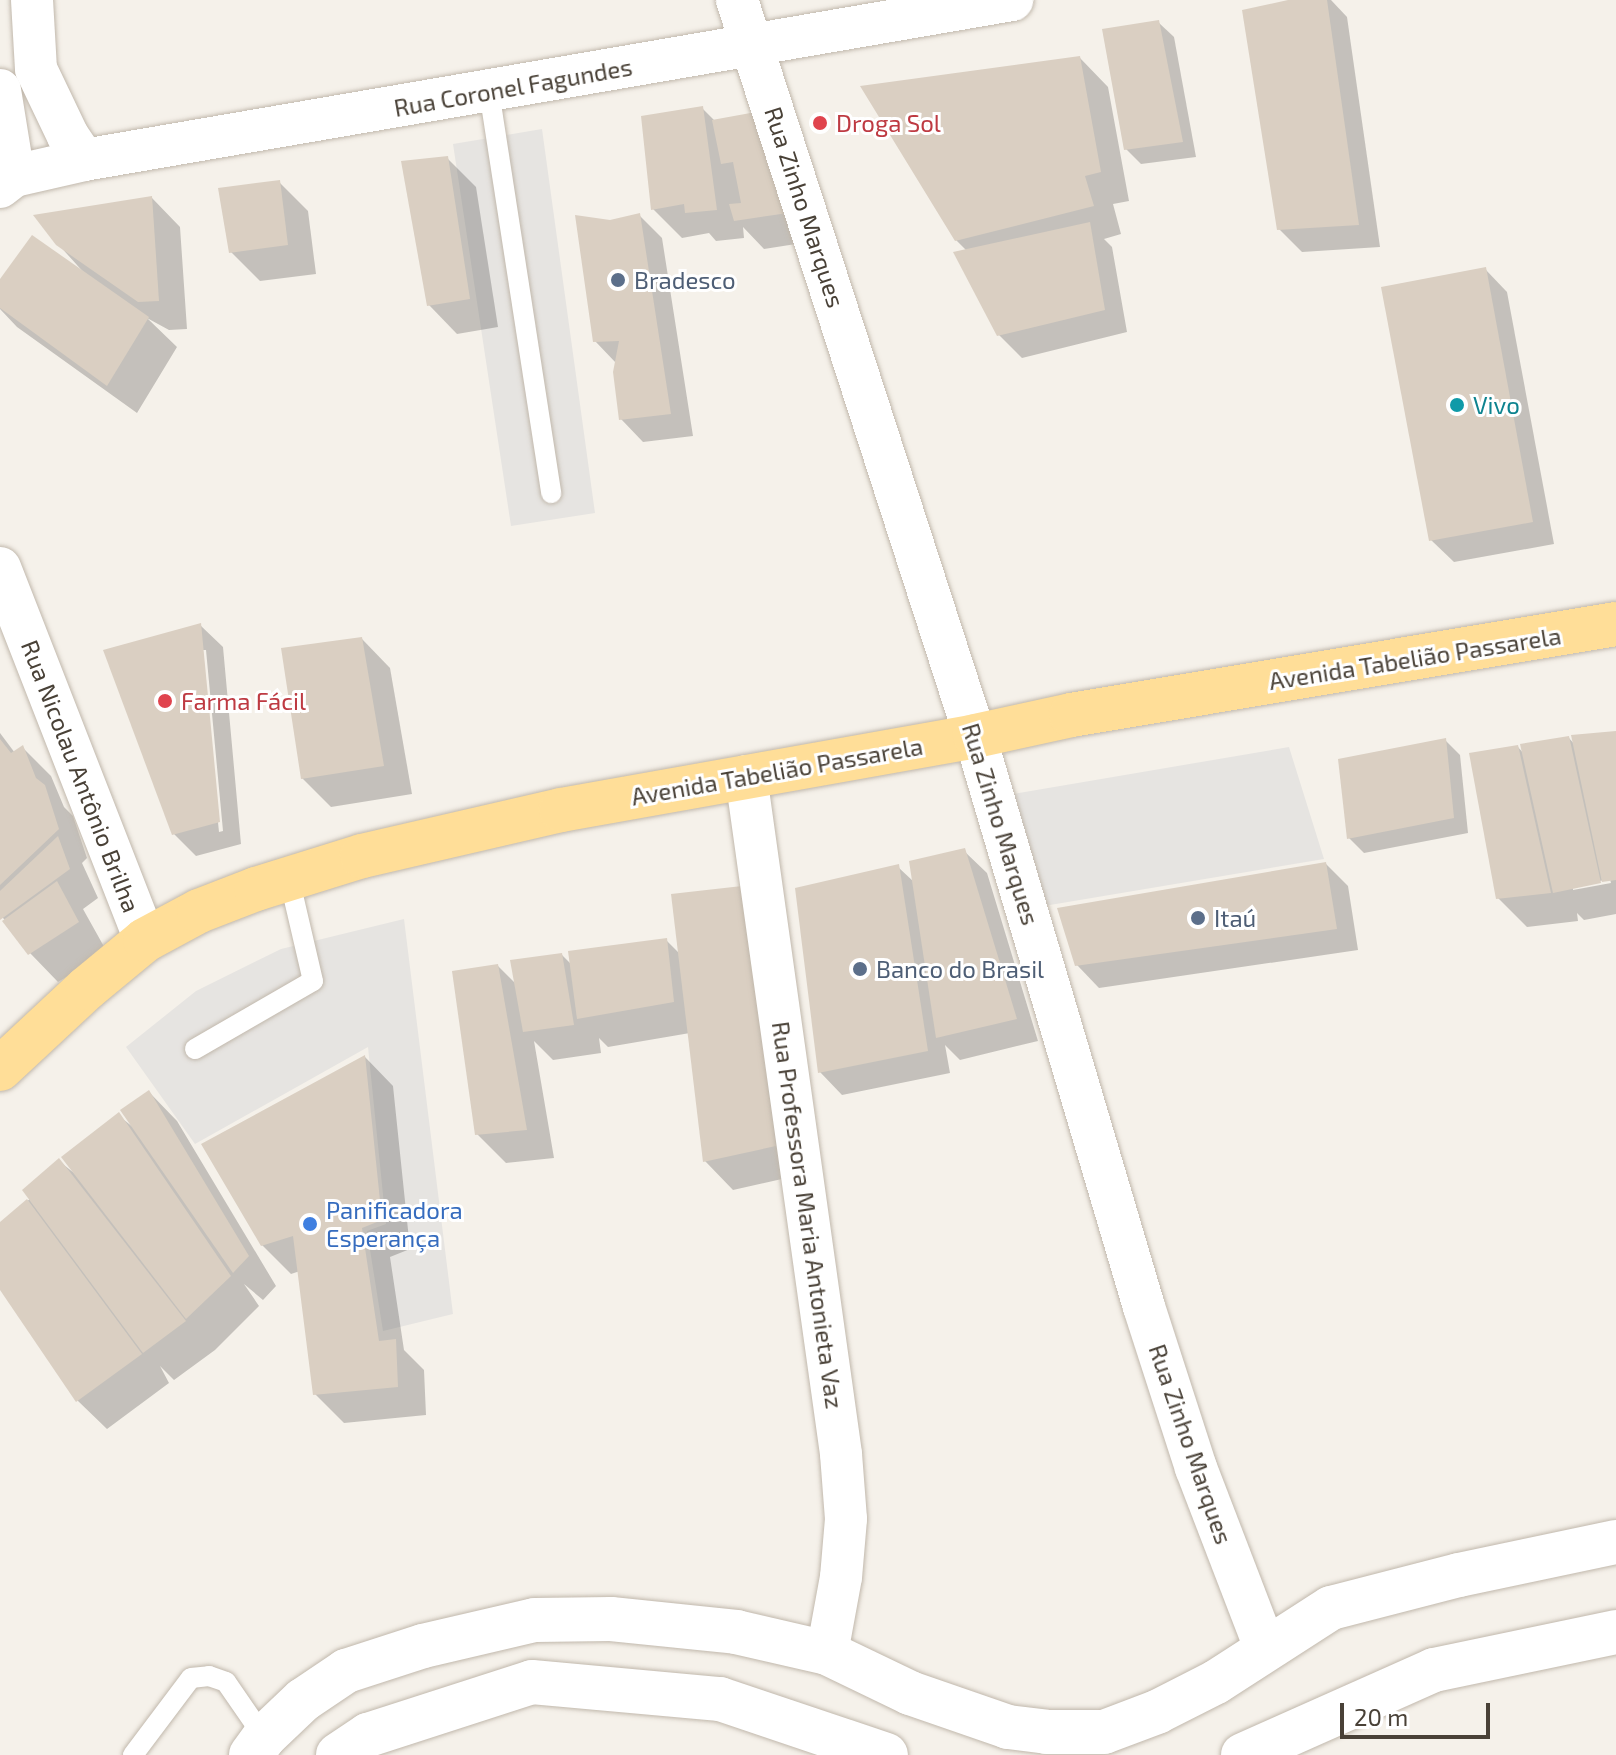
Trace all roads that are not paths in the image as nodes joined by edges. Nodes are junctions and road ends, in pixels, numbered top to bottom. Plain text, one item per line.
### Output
1 (32, 0) edge
2 (737, 0) edge
3 (1012, 0) edge
4 (751, 46) junction
5 (0, 90) edge
6 (489, 91) junction
7 (84, 160) junction
8 (7, 182) edge
9 (551, 493) dead end
10 (0, 568) edge
11 (1616, 624) edge
12 (975, 736) junction
13 (746, 776) junction
14 (289, 878) junction
15 (145, 940) junction
16 (195, 1049) dead end
17 (0, 1069) edge
18 (1616, 1542) edge
19 (1616, 1632) edge
20 (1265, 1648) junction
21 (827, 1653) junction
22 (258, 1746) edge
23 (133, 1755) edge
24 (338, 1755) edge
25 (886, 1755) edge
26 (1243, 1755) edge

1 - 7 street
2 - 4 street, Rua Zinho Marques
3 - 4 street, Rua Coronel Fagundes
4 - 6 street, Rua Coronel Fagundes
4 - 12 street, Rua Zinho Marques
5 - 8 street
6 - 7 street, Rua Coronel Fagundes
6 - 9 lane
7 - 8 street, Rua Coronel Fagundes
10 - 15 street, Rua Nicolau Antônio Brilha
11 - 12 main road, Avenida Tabelião Passarela
12 - 13 main road, Avenida Tabelião Passarela
12 - 20 street, Rua Zinho Marques
13 - 14 main road, Avenida Tabelião Passarela
13 - 21 street, Rua Professora Maria Antonieta Vaz
14 - 15 main road, Avenida Tabelião Passarela
14 - 16 lane
15 - 17 main road, Avenida Tabelião Passarela
18 - 20 street
19 - 26 street
20 - 21 street
21 - 22 street
22 - 23 lane
24 - 25 street

